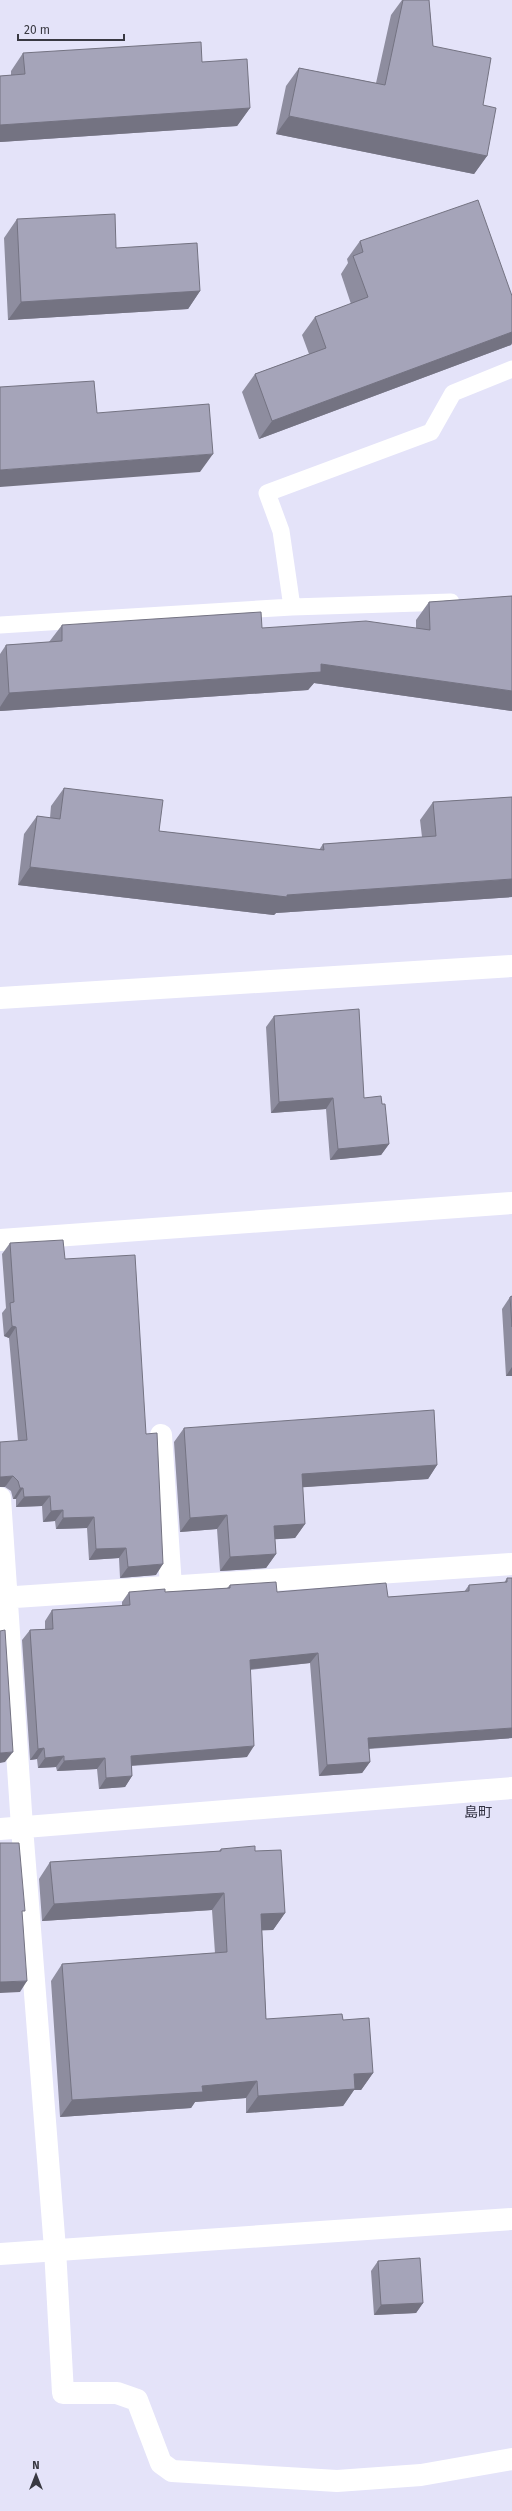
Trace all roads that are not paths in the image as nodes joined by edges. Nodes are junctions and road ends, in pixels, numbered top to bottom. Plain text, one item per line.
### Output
1 (512, 369) edge
2 (465, 602) edge
3 (292, 607) junction
4 (0, 625) edge
5 (512, 966) edge
6 (0, 998) edge
7 (512, 1203) edge
8 (0, 1240) edge
9 (160, 1435) dead end
10 (0, 1498) edge
11 (512, 1564) edge
12 (171, 1587) junction
13 (4, 1598) edge
14 (512, 1788) edge
15 (22, 1827) junction
16 (0, 1829) edge
17 (512, 2219) edge
18 (55, 2249) junction
19 (0, 2254) edge
20 (512, 2460) edge

1 - 3 lane
2 - 3 lane
3 - 4 lane
5 - 6 street
7 - 8 street
9 - 12 street
10 - 13 street
11 - 12 street
12 - 13 street
13 - 15 street
14 - 15 street
15 - 16 street
15 - 18 street
17 - 18 street
18 - 19 street
18 - 20 street

